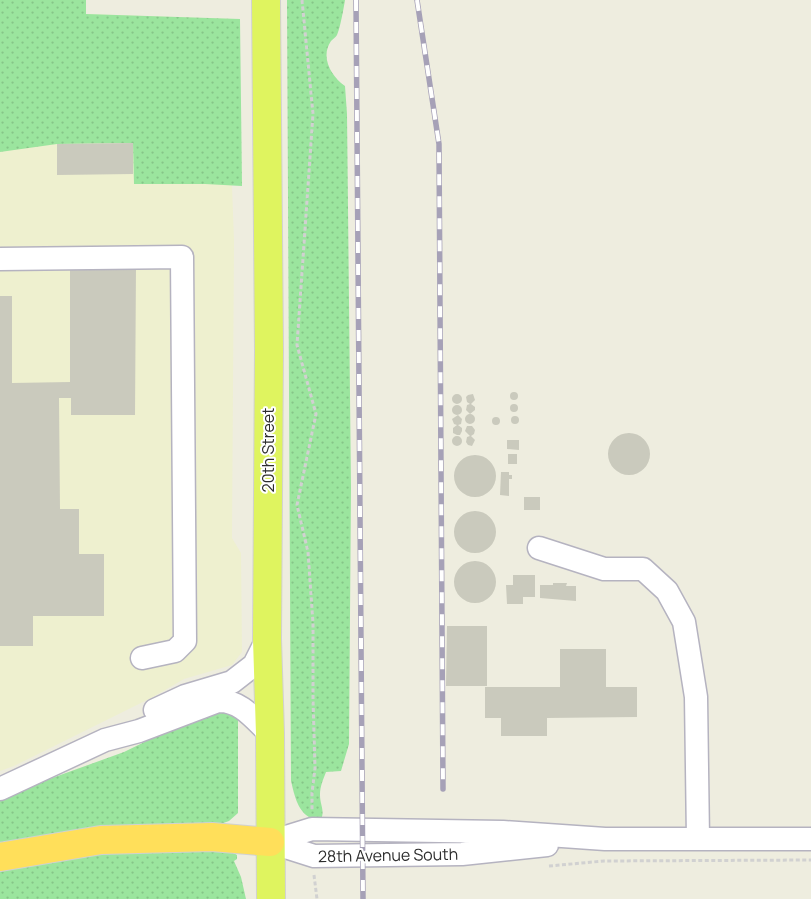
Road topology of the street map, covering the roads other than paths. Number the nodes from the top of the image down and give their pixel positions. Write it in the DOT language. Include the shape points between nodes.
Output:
graph roads {
  1 [pos="266,0"];
  2 [pos="0,259"];
  3 [pos="539,548"];
  4 [pos="267,639"];
  5 [pos="142,658"];
  6 [pos="270,734"];
  7 [pos="105,740"];
  8 [pos="0,789"];
  9 [pos="698,839"];
  10 [pos="811,839"];
  11 [pos="270,842"];
  12 [pos="0,857"];
  13 [pos="271,899"];
  1 -- 4 [label="main road, 20th Street"];
  2 -- 5 [label="street" via="182,258 185,641 175,651"];
  3 -- 9 [label="street" via="604,568 643,569 667,591 684,622 696,697"];
  4 -- 6 [label="main road, 20th Street"];
  4 -- 7 [label="street" via="254,665 232,682 185,696"];
  6 -- 7 [label="street" via="235,703 218,701 139,731"];
  6 -- 11 [label="main road, 20th Street"];
  7 -- 8 [label="street"];
  9 -- 10 [label="street, 28th Avenue South"];
  9 -- 11 [label="street, 28th Avenue South" via="312,829"];
  11 -- 12 [label="highway" via="212,837 101,840"];
  11 -- 13 [label="main road, 20th Street"];
}
